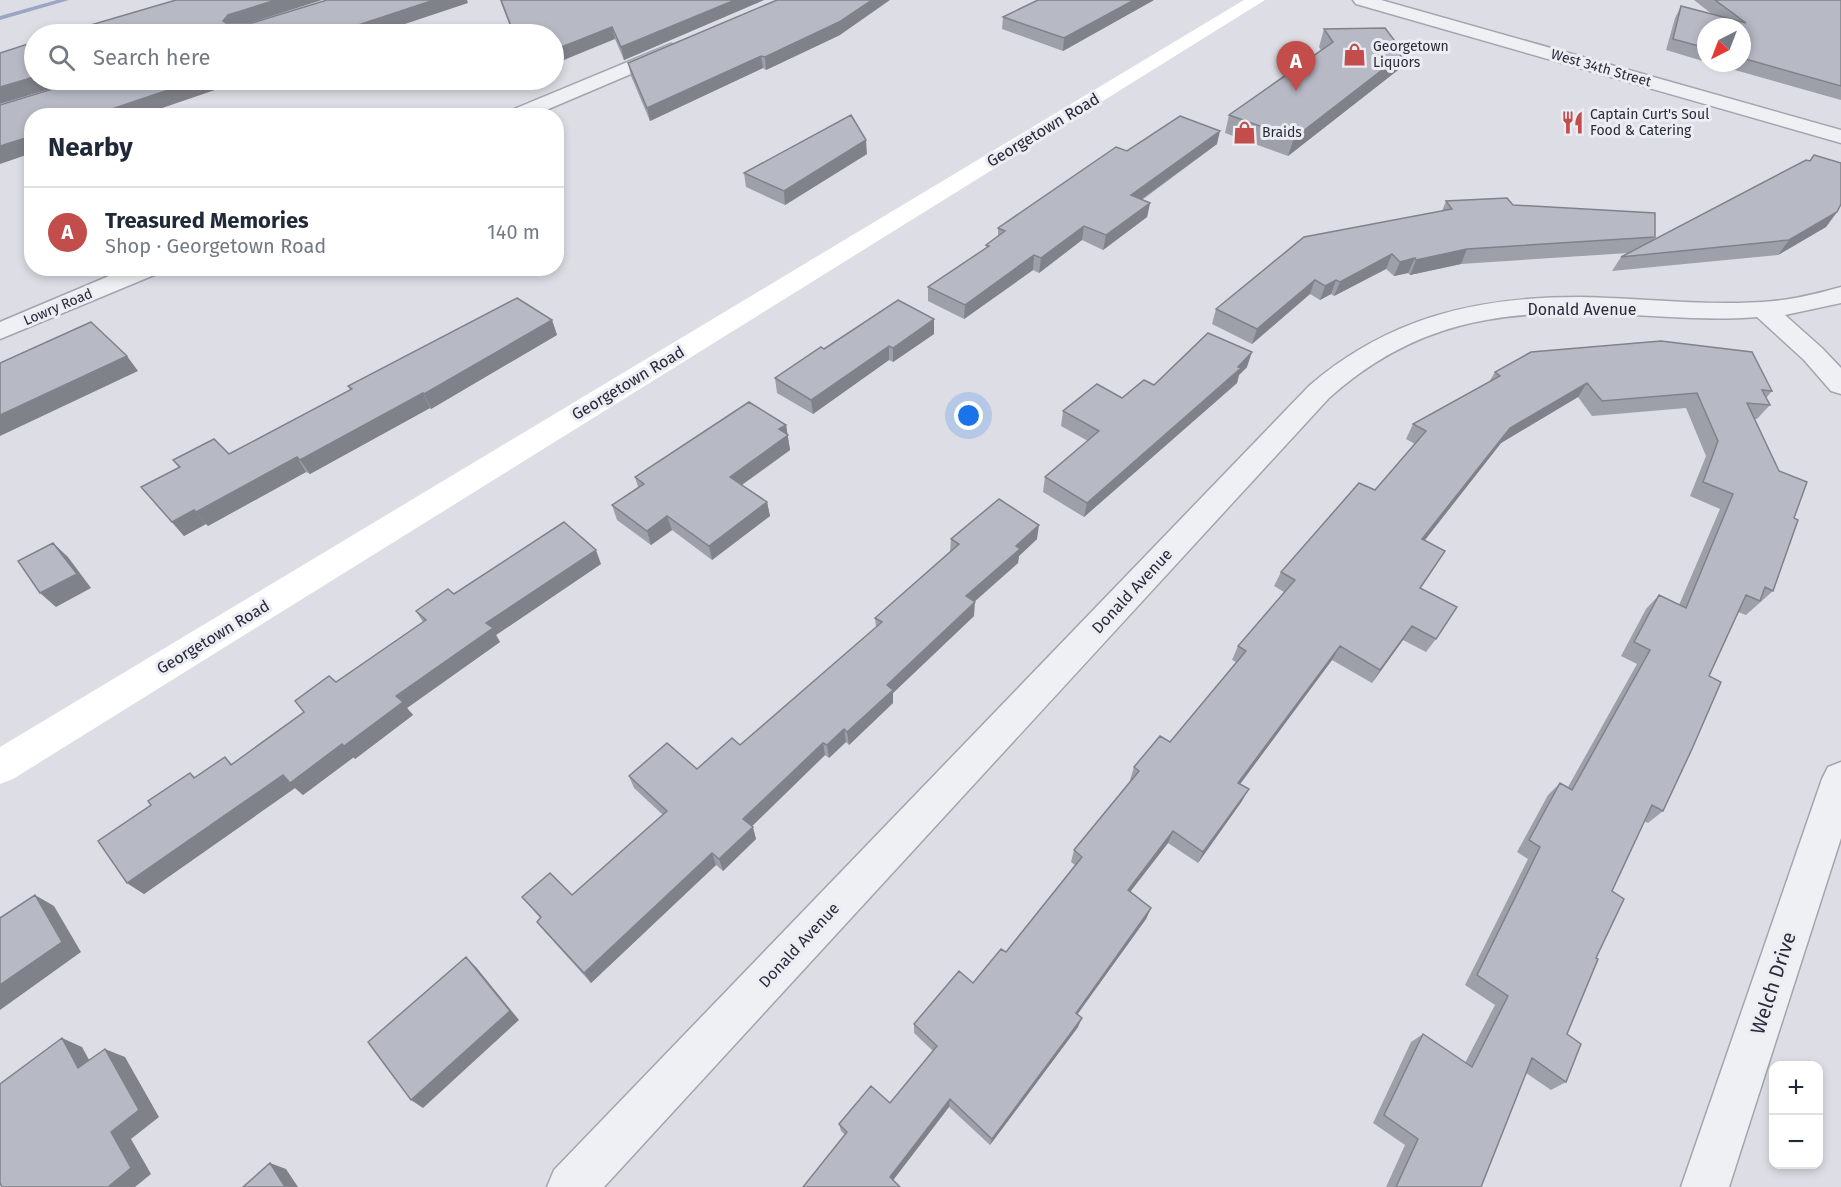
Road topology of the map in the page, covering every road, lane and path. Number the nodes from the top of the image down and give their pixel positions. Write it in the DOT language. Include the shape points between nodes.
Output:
graph roads {
  1 [pos="1256,0"];
  2 [pos="1362,0"];
  3 [pos="687,43"];
  4 [pos="533,108"];
  5 [pos="1841,137"];
  6 [pos="131,276"];
  7 [pos="1841,295"];
  8 [pos="1764,310"];
  9 [pos="0,331"];
  10 [pos="1841,385"];
  11 [pos="0,766"];
  12 [pos="1841,779"];
  13 [pos="571,1187"];
  14 [pos="1705,1187"];
  1 -- 11 [label="main road, Georgetown Road"];
  2 -- 5 [label="street, West 34th Street"];
  3 -- 4 [label="street"];
  6 -- 9 [label="street, Lowry Road"];
  7 -- 8 [label="street, Donald Avenue" via="1808,305"];
  8 -- 10 [label="street"];
  8 -- 13 [label="street, Donald Avenue" via="1692,312 1580,305 1486,312 1404,335 1347,366"];
  12 -- 14 [label="street, Welch Drive"];
}
